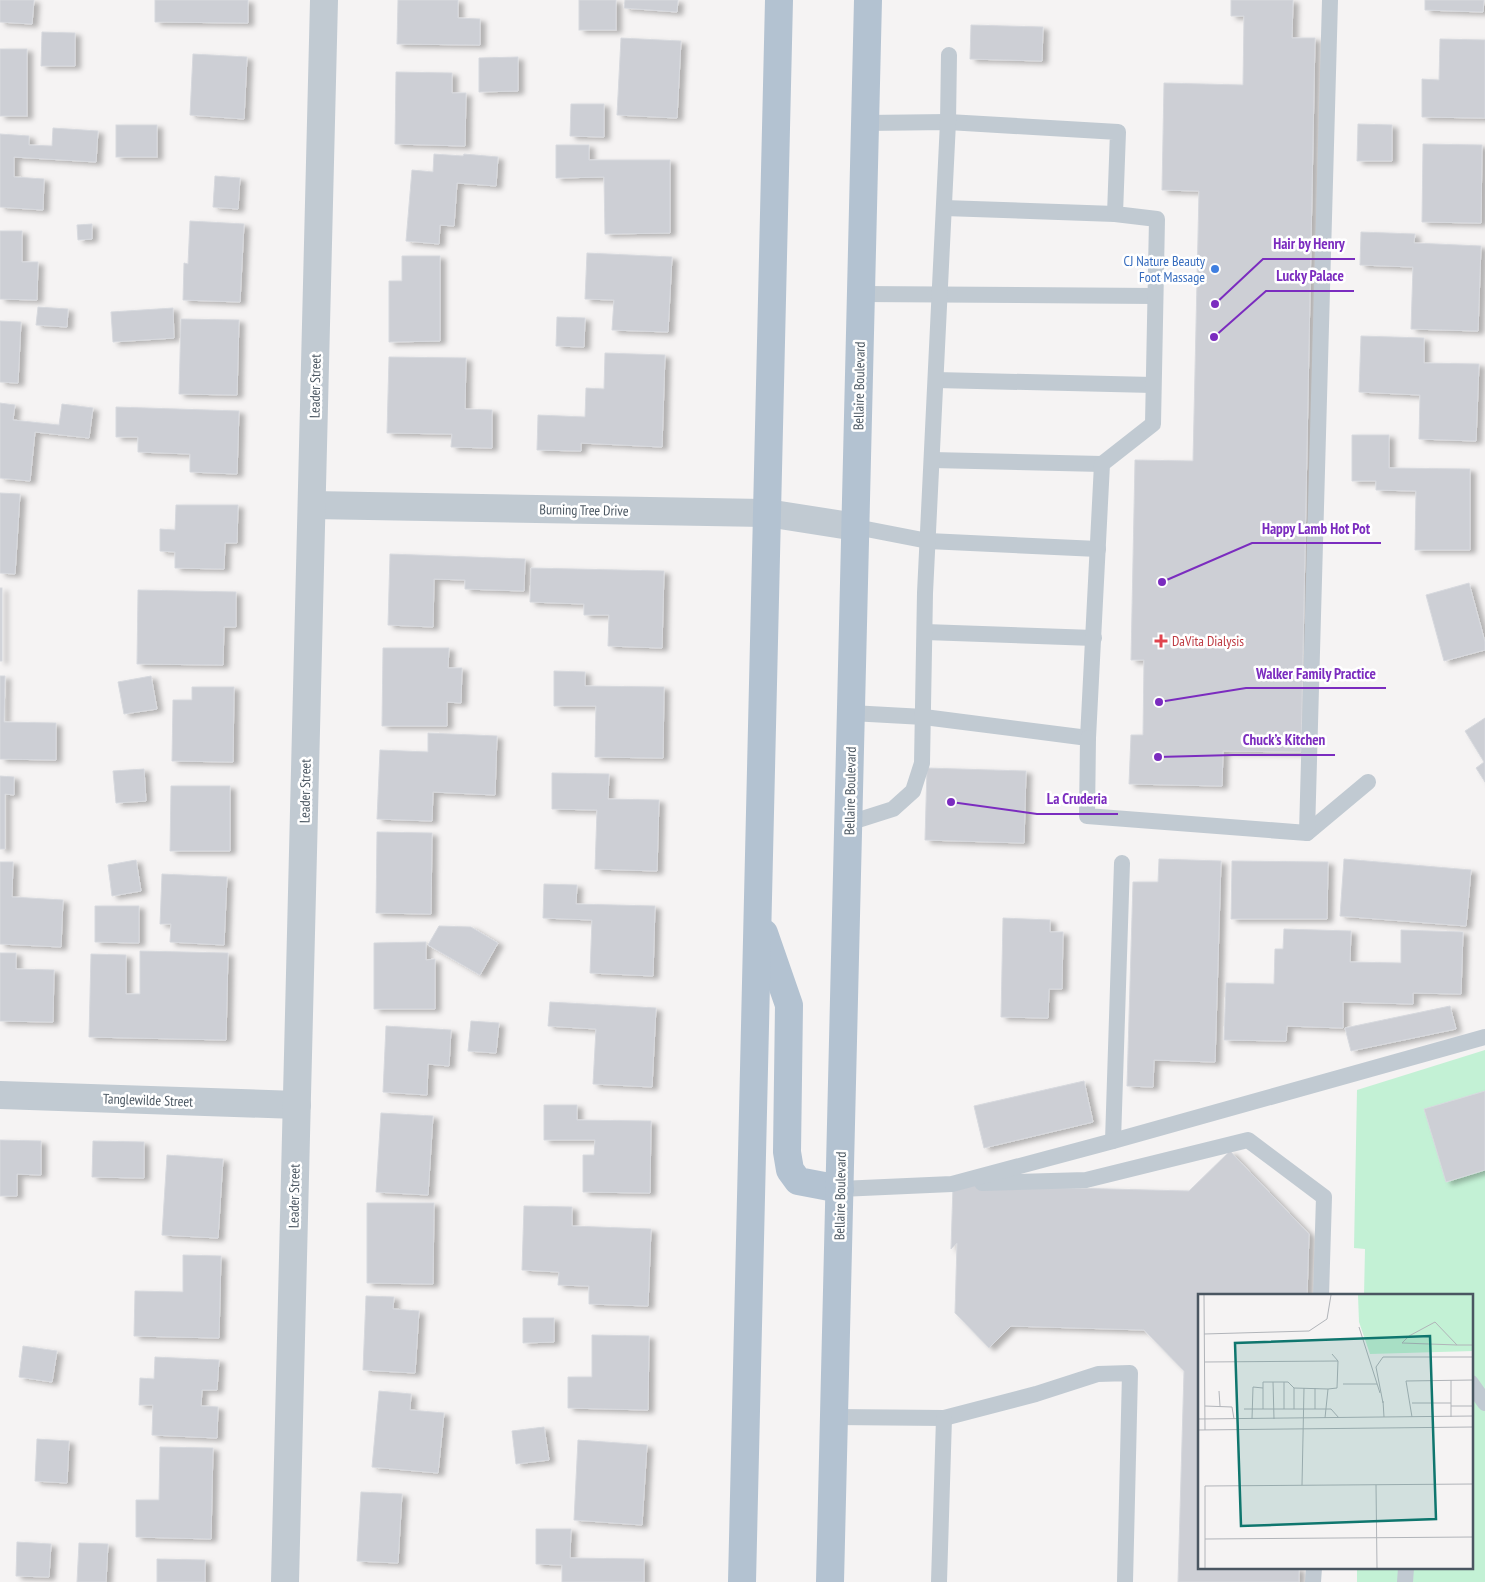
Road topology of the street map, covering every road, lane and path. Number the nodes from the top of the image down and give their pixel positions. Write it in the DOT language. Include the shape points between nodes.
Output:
graph roads {
  1 [pos="324,0"];
  2 [pos="779,0"];
  3 [pos="868,0"];
  4 [pos="1330,0"];
  5 [pos="949,55"];
  6 [pos="865,122"];
  7 [pos="948,122"];
  8 [pos="944,208"];
  9 [pos="1115,214"];
  10 [pos="861,294"];
  11 [pos="940,294"];
  12 [pos="1155,296"];
  13 [pos="936,380"];
  14 [pos="1153,385"];
  15 [pos="932,460"];
  16 [pos="1102,464"];
  17 [pos="312,505"];
  18 [pos="767,513"];
  19 [pos="856,527"];
  20 [pos="928,541"];
  21 [pos="1098,549"];
  22 [pos="925,632"];
  23 [pos="1094,638"];
  24 [pos="851,713"];
  25 [pos="924,717"];
  26 [pos="1088,738"];
  27 [pos="1368,782"];
  28 [pos="849,823"];
  29 [pos="1307,833"];
  30 [pos="1122,863"];
  31 [pos="758,917"];
  32 [pos="1485,1037"];
  33 [pos="0,1095"];
  34 [pos="297,1105"];
  35 [pos="1113,1141"];
  36 [pos="952,1184"];
  37 [pos="840,1189"];
  38 [pos="1321,1294"];
  39 [pos="1472,1384"];
  40 [pos="1485,1404"];
  41 [pos="834,1417"];
  42 [pos="944,1418"];
  43 [pos="285,1582"];
  44 [pos="742,1582"];
  45 [pos="830,1582"];
  46 [pos="939,1582"];
  47 [pos="1125,1582"];
  1 -- 17 [label="street, Leader Street"];
  2 -- 18 [label="main road"];
  3 -- 6 [label="main road, Bellaire Boulevard"];
  4 -- 29 [label="lane"];
  5 -- 7 [label="lane"];
  6 -- 7 [label="lane"];
  6 -- 10 [label="main road, Bellaire Boulevard"];
  7 -- 8 [label="lane"];
  7 -- 9 [label="lane" via="1118,132"];
  8 -- 9 [label="lane"];
  8 -- 11 [label="lane"];
  9 -- 12 [label="lane" via="1157,219"];
  10 -- 11 [label="lane"];
  10 -- 19 [label="main road, Bellaire Boulevard"];
  11 -- 12 [label="lane"];
  11 -- 13 [label="lane"];
  12 -- 14 [label="lane"];
  13 -- 14 [label="lane"];
  13 -- 15 [label="lane"];
  14 -- 16 [label="lane" via="1153,424"];
  15 -- 16 [label="lane"];
  15 -- 20 [label="lane"];
  16 -- 21 [label="lane"];
  17 -- 18 [label="street, Burning Tree Drive"];
  17 -- 34 [label="street, Leader Street"];
  18 -- 19 [label="street, Burning Tree Drive"];
  18 -- 31 [label="main road"];
  19 -- 20 [label="lane"];
  19 -- 24 [label="main road, Bellaire Boulevard"];
  20 -- 21 [label="lane"];
  20 -- 22 [label="lane"];
  21 -- 23 [label="lane"];
  22 -- 23 [label="lane"];
  22 -- 25 [label="lane"];
  23 -- 26 [label="lane"];
  24 -- 25 [label="lane"];
  24 -- 28 [label="main road, Bellaire Boulevard"];
  25 -- 26 [label="lane"];
  25 -- 28 [label="lane" via="922,763 913,791 893,809"];
  26 -- 29 [label="lane" via="1087,816"];
  27 -- 29 [label="lane"];
  28 -- 37 [label="main road, Bellaire Boulevard"];
  30 -- 35 [label="lane"];
  31 -- 37 [label="main road" via="789,1005 787,1152 790,1170 798,1181"];
  31 -- 44 [label="main road"];
  32 -- 35 [label="lane"];
  33 -- 34 [label="street, Tanglewilde Street"];
  34 -- 43 [label="street, Leader Street"];
  35 -- 36 [label="lane"];
  36 -- 37 [label="lane"];
  36 -- 38 [label="lane" via="1086,1180 1248,1140 1324,1197"];
  37 -- 41 [label="main road, Bellaire Boulevard"];
  39 -- 40 [label="lane"];
  41 -- 42 [label="lane"];
  41 -- 45 [label="main road, Bellaire Boulevard"];
  42 -- 46 [label="lane"];
  42 -- 47 [label="lane" via="1098,1374 1130,1373"];
}
